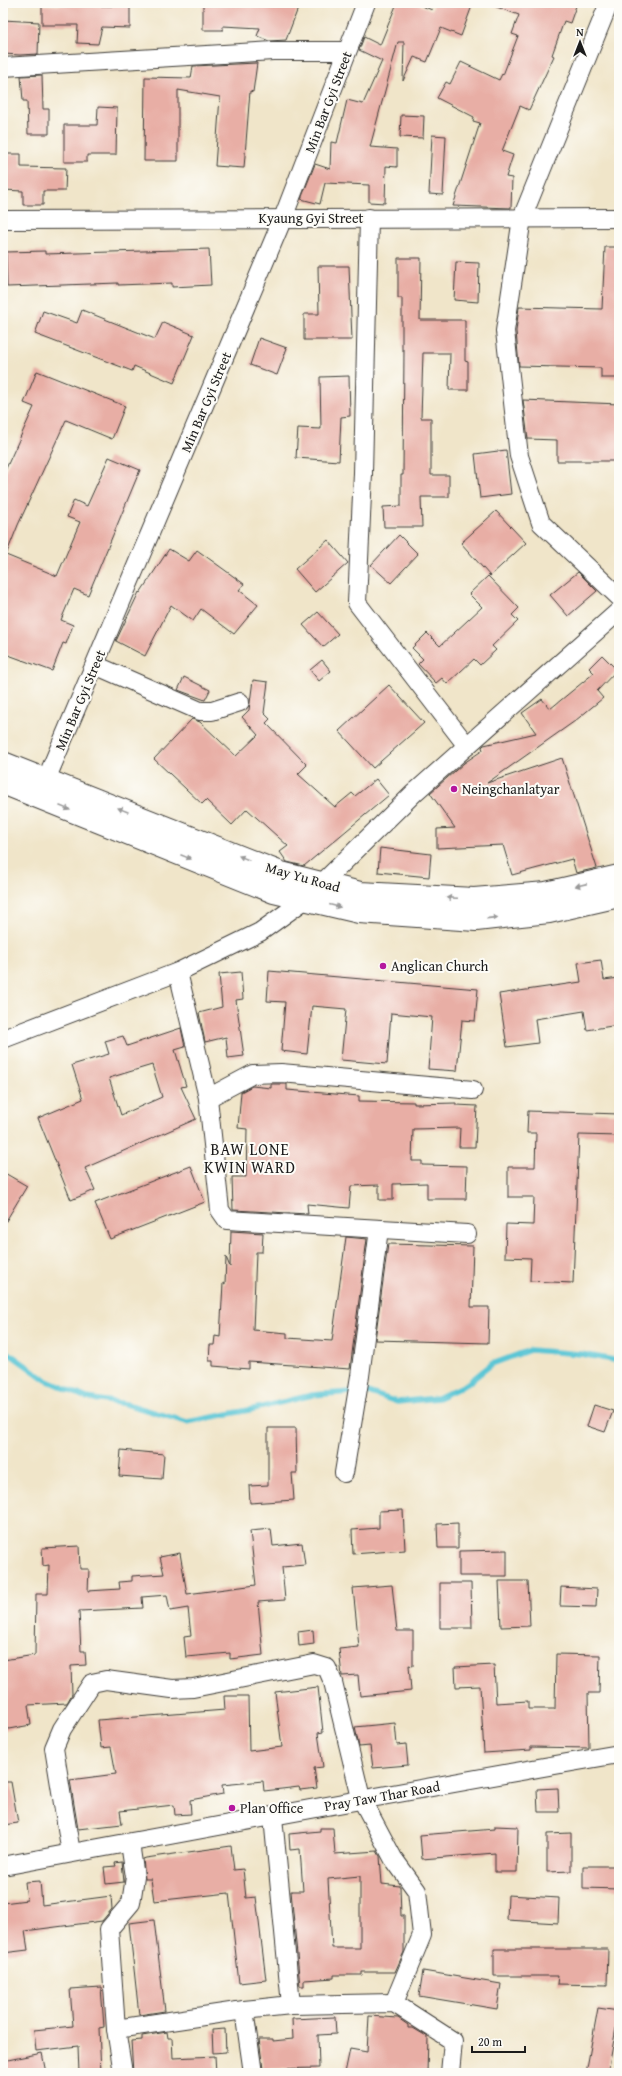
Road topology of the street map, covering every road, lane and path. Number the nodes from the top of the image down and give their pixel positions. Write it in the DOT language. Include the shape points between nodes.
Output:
graph roads {
  1 [pos="366,3"];
  2 [pos="609,3"];
  3 [pos="347,51"];
  4 [pos="3,67"];
  5 [pos="284,218"];
  6 [pos="369,218"];
  7 [pos="522,218"];
  8 [pos="619,218"];
  9 [pos="3,220"];
  10 [pos="619,597"];
  11 [pos="619,611"];
  12 [pos="95,665"];
  13 [pos="240,702"];
  14 [pos="467,746"];
  15 [pos="3,763"];
  16 [pos="3,784"];
  17 [pos="41,788"];
  18 [pos="619,876"];
  19 [pos="320,883"];
  20 [pos="619,896"];
  21 [pos="306,899"];
  22 [pos="178,972"];
  23 [pos="3,1039"];
  24 [pos="473,1090"];
  25 [pos="208,1098"];
  26 [pos="379,1229"];
  27 [pos="467,1234"];
  28 [pos="344,1473"];
  29 [pos="619,1754"];
  30 [pos="361,1798"];
  31 [pos="273,1816"];
  32 [pos="130,1843"];
  33 [pos="71,1853"];
  34 [pos="3,1866"];
  35 [pos="394,2003"];
  36 [pos="292,2005"];
  37 [pos="244,2010"];
  38 [pos="116,2028"];
  39 [pos="123,2073"];
  40 [pos="253,2073"];
  41 [pos="450,2073"];
  1 -- 3 [label="street, Min Bar Gyi Street"];
  2 -- 7 [label="street"];
  3 -- 4 [label="street" via="273,51"];
  3 -- 5 [label="street, Min Bar Gyi Street"];
  5 -- 6 [label="street, Kyaung Gyi Street"];
  5 -- 9 [label="street, Kyaung Gyi Street"];
  5 -- 12 [label="street, Min Bar Gyi Street"];
  6 -- 7 [label="street, Kyaung Gyi Street"];
  6 -- 14 [label="street" via="357,603"];
  7 -- 8 [label="street, Kyaung Gyi Street"];
  7 -- 10 [label="street" via="505,331 519,456 541,523"];
  11 -- 14 [label="street"];
  12 -- 13 [label="street" via="200,710 212,711"];
  12 -- 17 [label="street, Min Bar Gyi Street"];
  14 -- 19 [label="street"];
  15 -- 17 [label="main road, May Yu Road"];
  16 -- 17 [label="main road, May Yu Road"];
  19 -- 17 [label="main road, May Yu Road, one-way" via="281,873"];
  17 -- 21 [label="main road, May Yu Road, one-way" via="274,892"];
  18 -- 19 [label="main road, May Yu Road, one-way" via="546,893 474,899 360,893"];
  19 -- 21 [label="street"];
  21 -- 20 [label="main road, May Yu Road, one-way" via="359,912 476,920 549,912"];
  21 -- 22 [label="street" via="260,932"];
  22 -- 23 [label="street"];
  22 -- 25 [label="street"];
  24 -- 25 [label="street" via="281,1073 253,1074"];
  25 -- 26 [label="street" via="220,1210 227,1220"];
  26 -- 27 [label="street"];
  26 -- 28 [label="street" via="360,1376"];
  29 -- 30 [label="street, Pray Taw Thar Road"];
  30 -- 31 [label="street, Pray Taw Thar Road"];
  30 -- 33 [label="street" via="333,1682 327,1668 314,1664 193,1688 172,1689 106,1680 92,1683 62,1729 54,1748"];
  30 -- 35 [label="street" via="393,1858 417,1891 422,1935"];
  31 -- 32 [label="street, Pray Taw Thar Road"];
  31 -- 36 [label="street"];
  32 -- 33 [label="street, Pray Taw Thar Road"];
  32 -- 38 [label="street" via="135,1877 131,1903 110,1929"];
  33 -- 34 [label="street, Pray Taw Thar Road"];
  35 -- 36 [label="street"];
  35 -- 41 [label="street" via="453,2041"];
  36 -- 37 [label="street"];
  37 -- 38 [label="street"];
  37 -- 40 [label="street"];
  38 -- 39 [label="street"];
}
